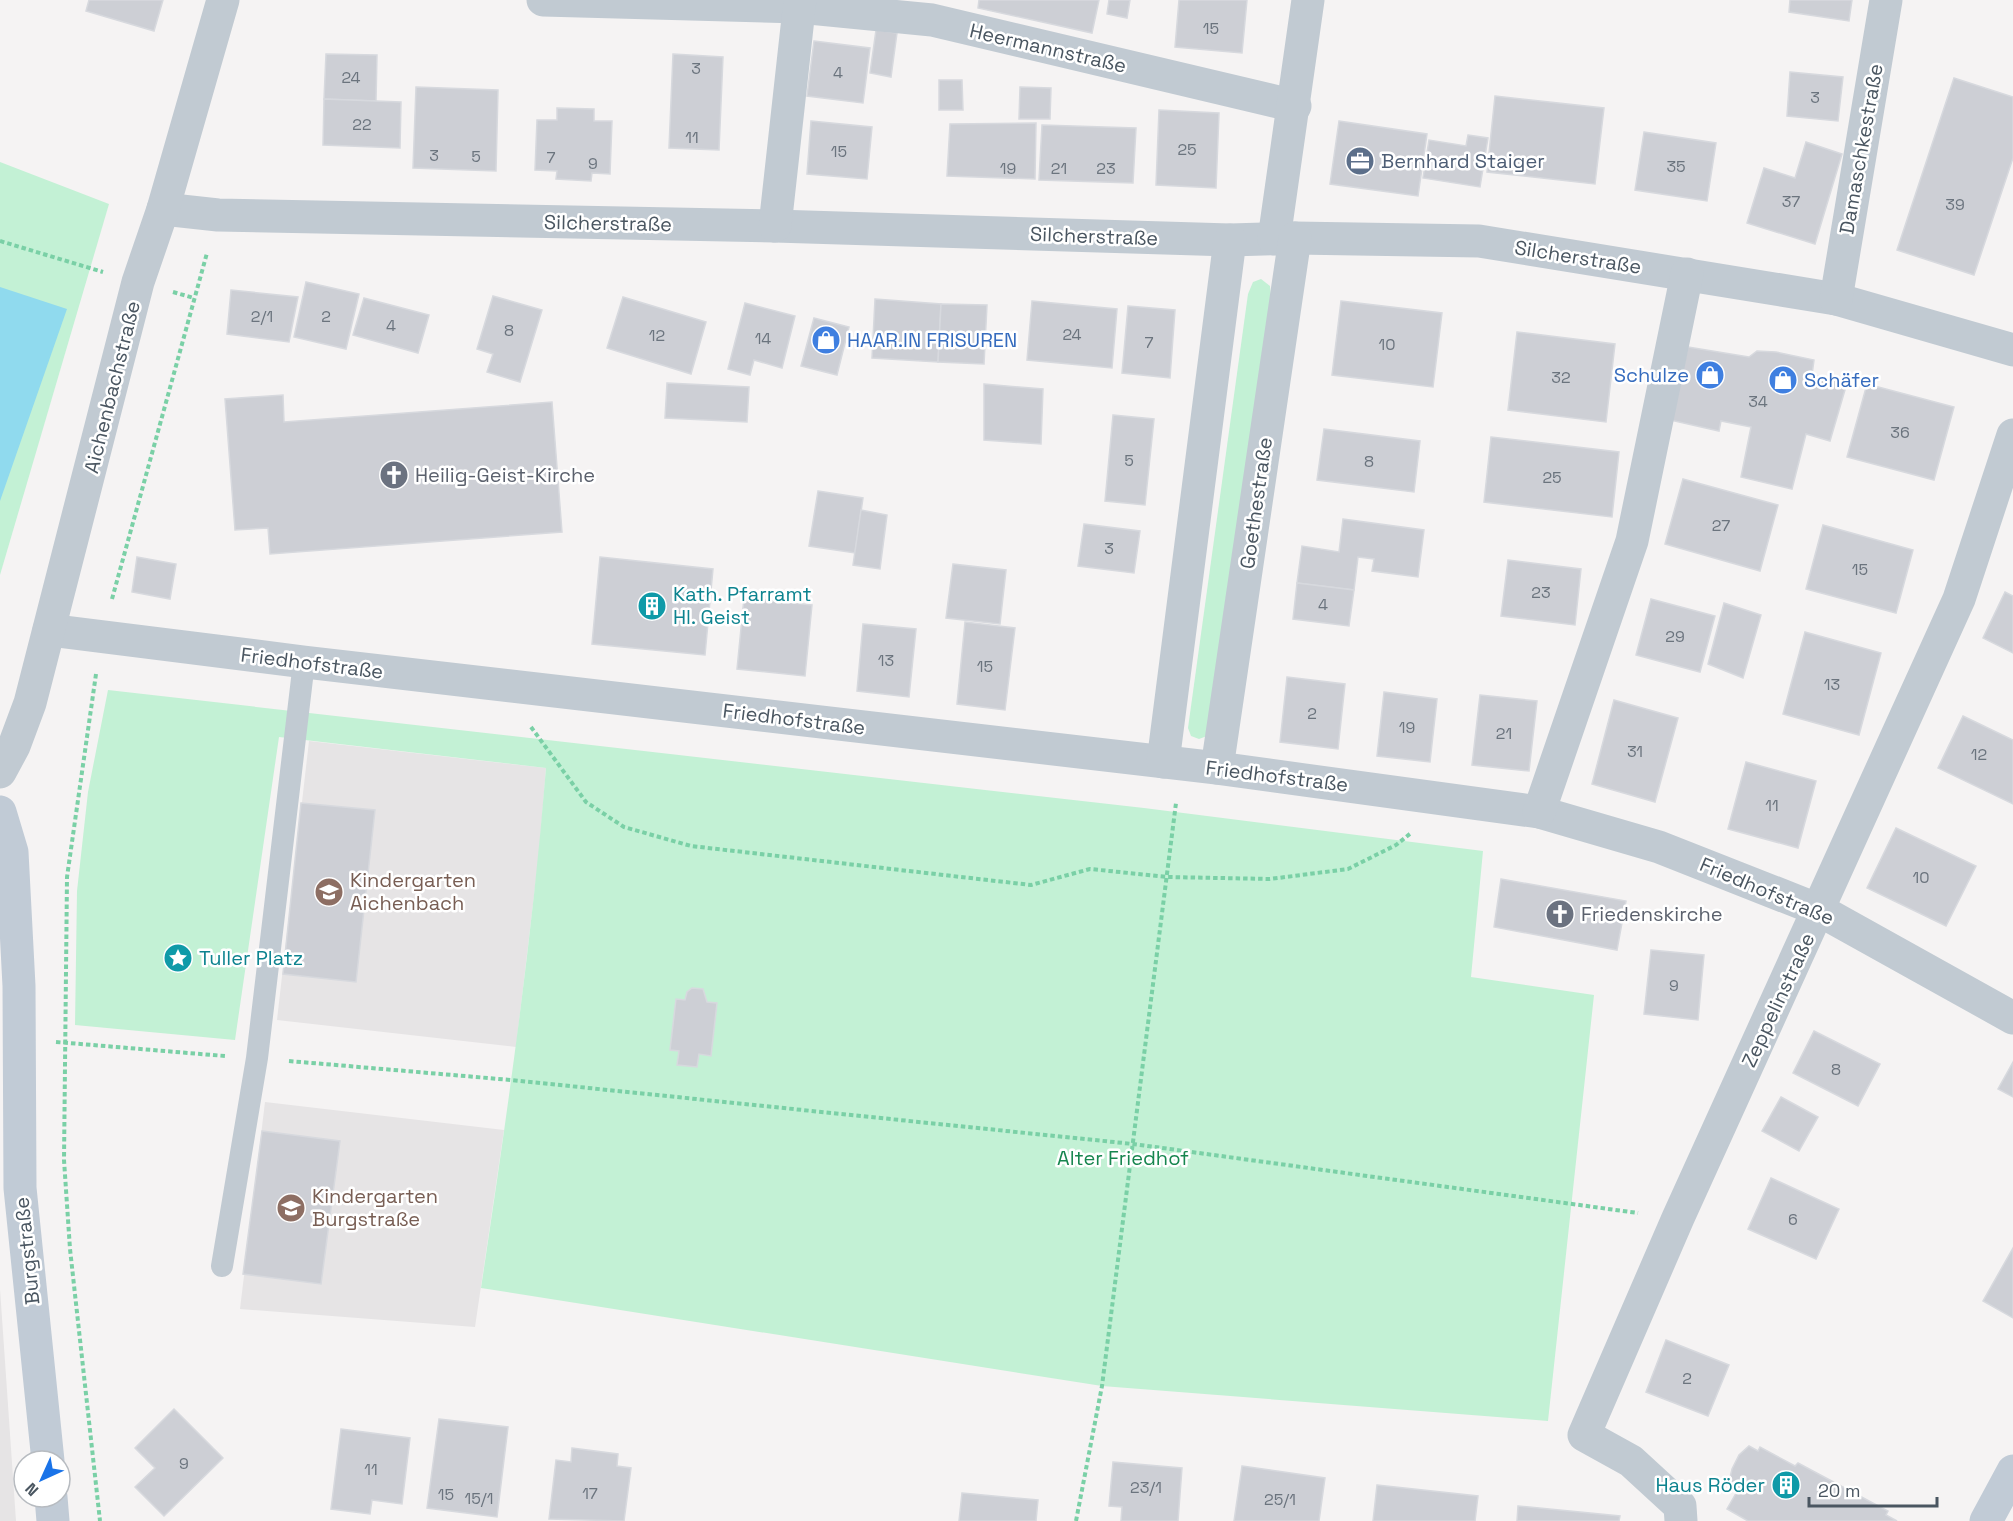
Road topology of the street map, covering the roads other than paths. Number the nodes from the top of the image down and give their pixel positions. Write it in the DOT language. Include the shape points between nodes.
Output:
graph roads {
  1 [pos="223,0"];
  2 [pos="543,0"];
  3 [pos="1308,0"];
  4 [pos="1886,0"];
  5 [pos="799,4"];
  6 [pos="1295,106"];
  7 [pos="163,209"];
  8 [pos="775,226"];
  9 [pos="1284,239"];
  10 [pos="1230,240"];
  11 [pos="1687,274"];
  12 [pos="1836,299"];
  13 [pos="2013,350"];
  14 [pos="2013,435"];
  15 [pos="50,630"];
  16 [pos="304,662"];
  17 [pos="1172,763"];
  18 [pos="1217,768"];
  19 [pos="0,772"];
  20 [pos="0,812"];
  21 [pos="1539,812"];
  22 [pos="1819,910"];
  23 [pos="2013,1018"];
  24 [pos="8,1039"];
  25 [pos="222,1266"];
  26 [pos="47,1449"];
  27 [pos="2013,1471"];
  28 [pos="1681,1521"];
  29 [pos="1986,1521"];
  1 -- 7 [label="street, Aichenbachstraße"];
  2 -- 5 [label="street"];
  3 -- 6 [label="street, Goethestraße"];
  4 -- 12 [label="street, Damaschkestraße"];
  5 -- 6 [label="street, Heermannstraße" via="932,20"];
  5 -- 8 [label="street"];
  6 -- 9 [label="street, Goethestraße"];
  7 -- 8 [label="street, Silcherstraße" via="218,215"];
  7 -- 15 [label="street, Aichenbachstraße" via="138,282"];
  8 -- 10 [label="street, Silcherstraße"];
  9 -- 10 [label="street, Silcherstraße"];
  9 -- 11 [label="street, Silcherstraße" via="1479,241"];
  9 -- 18 [label="street, Goethestraße"];
  10 -- 17 [label="street"];
  11 -- 12 [label="street, Silcherstraße"];
  11 -- 21 [label="street" via="1632,541"];
  12 -- 13 [label="street, Silcherstraße"];
  14 -- 22 [label="street, Zeppelinstraße" via="1959,598"];
  15 -- 16 [label="street, Friedhofstraße"];
  15 -- 19 [label="street, Aichenbachstraße" via="15,746"];
  16 -- 17 [label="street, Friedhofstraße"];
  16 -- 25 [label="lane" via="257,1058"];
  17 -- 18 [label="street, Friedhofstraße"];
  18 -- 21 [label="street, Friedhofstraße"];
  20 -- 24 [label="main road" via="12,852 18,987"];
  21 -- 22 [label="street, Friedhofstraße" via="1659,847"];
  22 -- 23 [label="street, Friedhofstraße"];
  22 -- 28 [label="street, Zeppelinstraße" via="1584,1435 1631,1461 1680,1506"];
  24 -- 26 [label="main road, Burgstraße"];
  27 -- 29 [label="main road"];
}
